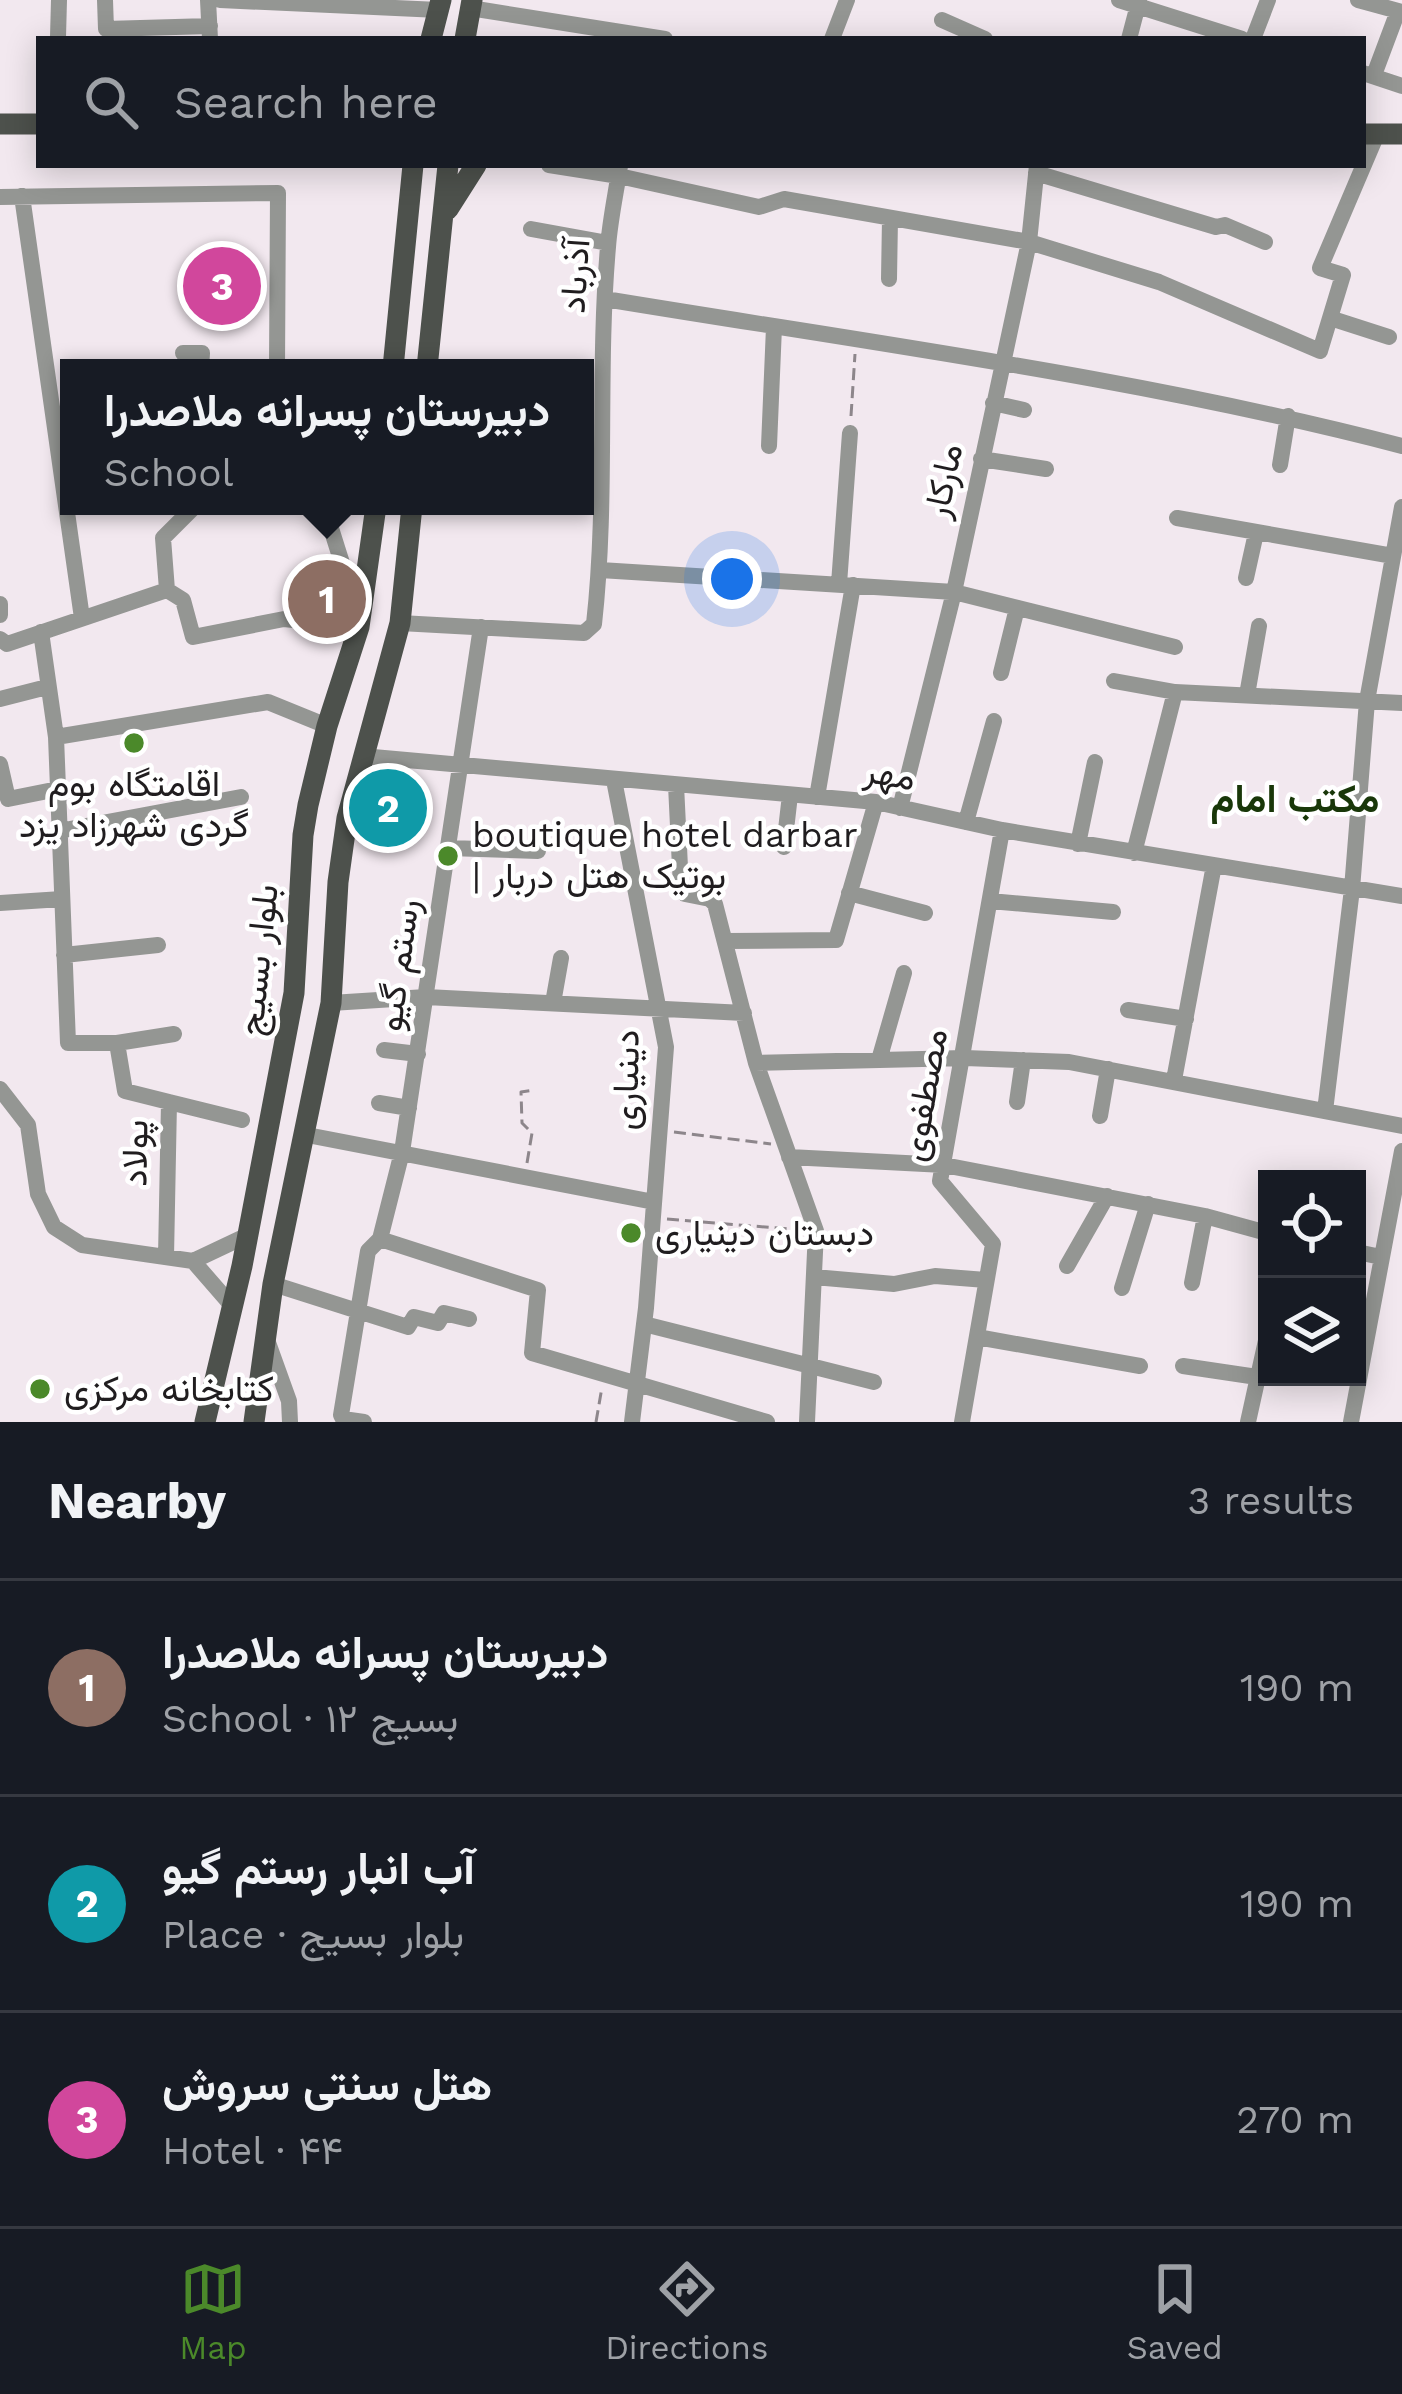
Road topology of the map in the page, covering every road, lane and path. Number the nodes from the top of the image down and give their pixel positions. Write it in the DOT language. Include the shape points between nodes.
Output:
graph roads {
  1 [pos="59,0"];
  2 [pos="105,0"];
  3 [pos="208,0"];
  4 [pos="220,0"];
  5 [pos="848,0"];
  6 [pos="1119,0"];
  7 [pos="1268,0"];
  8 [pos="1358,0"];
  9 [pos="1139,3"];
  10 [pos="471,4"];
  11 [pos="440,5"];
  12 [pos="1400,12"];
  13 [pos="942,20"];
  14 [pos="210,32"];
  15 [pos="58,36"];
  16 [pos="432,36"];
  17 [pos="465,36"];
  18 [pos="636,36"];
  19 [pos="833,36"];
  20 [pos="978,36"];
  21 [pos="1130,36"];
  22 [pos="1233,36"];
  23 [pos="1254,36"];
  24 [pos="1368,74"];
  25 [pos="1402,86"];
  26 [pos="0,124"];
  27 [pos="36,124"];
  28 [pos="1370,134"];
  29 [pos="1402,134"];
  30 [pos="398,168"];
  31 [pos="413,168"];
  32 [pos="448,168"];
  33 [pos="474,168"];
  34 [pos="1357,168"];
  35 [pos="1036,169"];
  36 [pos="620,170"];
  37 [pos="22,196"];
  38 [pos="0,197"];
  39 [pos="409,214"];
  40 [pos="890,218"];
  41 [pos="443,221"];
  42 [pos="531,229"];
  43 [pos="1029,242"];
  44 [pos="1265,242"];
  45 [pos="608,243"];
  46 [pos="890,279"];
  47 [pos="605,299"];
  48 [pos="1330,318"];
  49 [pos="774,327"];
  50 [pos="1389,337"];
  51 [pos="856,340"];
  52 [pos="183,352"];
  53 [pos="202,359"];
  54 [pos="277,359"];
  55 [pos="394,359"];
  56 [pos="428,359"];
  57 [pos="1001,364"];
  58 [pos="993,404"];
  59 [pos="1024,410"];
  60 [pos="1288,416"];
  61 [pos="850,433"];
  62 [pos="769,446"];
  63 [pos="1402,446"];
  64 [pos="60,447"];
  65 [pos="981,459"];
  66 [pos="1280,465"];
  67 [pos="1046,470"];
  68 [pos="1402,507"];
  69 [pos="70,515"];
  70 [pos="186,515"];
  71 [pos="327,515"];
  72 [pos="375,515"];
  73 [pos="411,515"];
  74 [pos="1177,518"];
  75 [pos="1256,533"];
  76 [pos="1393,556"];
  77 [pos="601,570"];
  78 [pos="1246,578"];
  79 [pos="846,585"];
  80 [pos="167,590"];
  81 [pos="954,592"];
  82 [pos="0,604"];
  83 [pos="1017,608"];
  84 [pos="0,615"];
  85 [pos="82,619"];
  86 [pos="400,622"];
  87 [pos="359,624"];
  88 [pos="1258,626"];
  89 [pos="481,627"];
  90 [pos="41,632"];
  91 [pos="0,639"];
  92 [pos="1175,647"];
  93 [pos="1001,673"];
  94 [pos="1114,681"];
  95 [pos="47,687"];
  96 [pos="1174,692"];
  97 [pos="1247,695"];
  98 [pos="0,699"];
  99 [pos="1367,701"];
  100 [pos="1402,703"];
  101 [pos="994,721"];
  102 [pos="327,726"];
  103 [pos="56,737"];
  104 [pos="362,756"];
  105 [pos="1095,762"];
  106 [pos="0,764"];
  107 [pos="461,764"];
  108 [pos="614,780"];
  109 [pos="676,785"];
  110 [pos="58,789"];
  111 [pos="790,795"];
  112 [pos="242,796"];
  113 [pos="817,797"];
  114 [pos="876,802"];
  115 [pos="900,808"];
  116 [pos="966,822"];
  117 [pos="1002,830"];
  118 [pos="59,832"];
  119 [pos="1078,844"];
  120 [pos="449,848"];
  121 [pos="784,848"];
  122 [pos="538,851"];
  123 [pos="1134,853"];
  124 [pos="1214,865"];
  125 [pos="1352,890"];
  126 [pos="849,893"];
  127 [pos="1402,896"];
  128 [pos="62,899"];
  129 [pos="990,901"];
  130 [pos="0,902"];
  131 [pos="1113,912"];
  132 [pos="925,914"];
  133 [pos="727,940"];
  134 [pos="158,945"];
  135 [pos="64,955"];
  136 [pos="561,958"];
  137 [pos="904,973"];
  138 [pos="425,997"];
  139 [pos="331,1003"];
  140 [pos="553,1004"];
  141 [pos="660,1010"];
  142 [pos="1128,1010"];
  143 [pos="744,1013"];
  144 [pos="1186,1019"];
  145 [pos="174,1034"];
  146 [pos="117,1042"];
  147 [pos="384,1050"];
  148 [pos="418,1054"];
  149 [pos="964,1058"];
  150 [pos="879,1060"];
  151 [pos="1023,1060"];
  152 [pos="756,1063"];
  153 [pos="1108,1069"];
  154 [pos="1174,1080"];
  155 [pos="0,1089"];
  156 [pos="534,1090"];
  157 [pos="169,1102"];
  158 [pos="379,1102"];
  159 [pos="1017,1102"];
  160 [pos="409,1108"];
  161 [pos="1325,1111"];
  162 [pos="1100,1116"];
  163 [pos="242,1120"];
  164 [pos="1402,1126"];
  165 [pos="660,1131"];
  166 [pos="302,1134"];
  167 [pos="1402,1151"];
  168 [pos="402,1152"];
  169 [pos="788,1152"];
  170 [pos="944,1165"];
  171 [pos="525,1176"];
  172 [pos="1107,1196"];
  173 [pos="1148,1204"];
  174 [pos="654,1210"];
  175 [pos="1205,1216"];
  176 [pos="816,1231"];
  177 [pos="1258,1231"];
  178 [pos="248,1234"];
  179 [pos="380,1239"];
  180 [pos="1366,1254"];
  181 [pos="166,1257"];
  182 [pos="1382,1257"];
  183 [pos="193,1261"];
  184 [pos="1067,1266"];
  185 [pos="814,1276"];
  186 [pos="986,1280"];
  187 [pos="1192,1283"];
  188 [pos="273,1284"];
  189 [pos="1122,1288"];
  190 [pos="233,1306"];
  191 [pos="357,1310"];
  192 [pos="470,1319"];
  193 [pos="644,1324"];
  194 [pos="1366,1324"];
  195 [pos="266,1337"];
  196 [pos="977,1337"];
  197 [pos="1140,1366"];
  198 [pos="1183,1366"];
  199 [pos="810,1368"];
  200 [pos="604,1373"];
  201 [pos="1257,1377"];
  202 [pos="874,1382"];
  203 [pos="637,1384"];
  204 [pos="1353,1386"];
  205 [pos="209,1419"];
  206 [pos="254,1422"];
  207 [pos="290,1422"];
  208 [pos="364,1422"];
  209 [pos="596,1422"];
  210 [pos="632,1422"];
  211 [pos="766,1422"];
  212 [pos="807,1422"];
  213 [pos="962,1422"];
  214 [pos="1248,1422"];
  215 [pos="1351,1422"];
  1 -- 15 [label="street"];
  2 -- 14 [label="street" via="106,29"];
  3 -- 14 [label="street"];
  4 -- 11 [label="street"];
  5 -- 19 [label="street"];
  6 -- 9 [label="street"];
  7 -- 23 [label="street"];
  8 -- 12 [label="street"];
  9 -- 21 [label="street"];
  9 -- 22 [label="street"];
  10 -- 17 [label="main road"];
  10 -- 18 [label="street"];
  11 -- 16 [label="main road"];
  12 -- 24 [label="street"];
  13 -- 20 [label="street"];
  24 -- 25 [label="street"];
  26 -- 27 [label="main road"];
  28 -- 29 [label="main road"];
  30 -- 39 [label="main road"];
  31 -- 39 [label="main road"];
  32 -- 41 [label="main road"];
  33 -- 41 [label="main road"];
  34 -- 48 [label="street" via="1320,268 1343,275"];
  35 -- 43 [label="street, مارکار"];
  35 -- 44 [label="street"];
  36 -- 40 [label="street" via="759,207 784,199"];
  36 -- 45 [label="street, آذرباد"];
  37 -- 38 [label="street"];
  37 -- 54 [label="street" via="278,194"];
  37 -- 64 [label="street"];
  39 -- 55 [label="main road"];
  40 -- 43 [label="street"];
  40 -- 46 [label="street"];
  41 -- 56 [label="main road"];
  42 -- 45 [label="street"];
  43 -- 48 [label="street" via="1159,282 1320,351"];
  43 -- 57 [label="street, مارکار"];
  45 -- 47 [label="street, آذرباد"];
  47 -- 49 [label="street"];
  47 -- 77 [label="street, آذرباد"];
  48 -- 50 [label="street"];
  49 -- 51 [label="street"];
  49 -- 62 [label="street"];
  51 -- 57 [label="street"];
  51 -- 61 [label="path"];
  52 -- 53 [label="street" via="202,352"];
  57 -- 58 [label="street, مارکار"];
  57 -- 60 [label="street"];
  58 -- 59 [label="street"];
  58 -- 65 [label="street, مارکار"];
  60 -- 63 [label="street"];
  60 -- 66 [label="street"];
  61 -- 79 [label="street"];
  65 -- 67 [label="street"];
  65 -- 81 [label="street, مارکار"];
  68 -- 76 [label="street"];
  69 -- 85 [label="street"];
  70 -- 80 [label="street" via="163,538"];
  71 -- 87 [label="street"];
  72 -- 87 [label="main road, بلوار بسیج"];
  73 -- 86 [label="main road, بلوار بسیج"];
  74 -- 75 [label="street"];
  75 -- 76 [label="street"];
  75 -- 78 [label="street"];
  76 -- 99 [label="street"];
  77 -- 79 [label="street"];
  77 -- 89 [label="street, آذرباد" via="591,630"];
  79 -- 81 [label="street"];
  79 -- 113 [label="street"];
  80 -- 85 [label="street"];
  80 -- 87 [label="street" via="183,600 194,637 284,620"];
  81 -- 83 [label="street"];
  81 -- 115 [label="street, مارکار"];
  82 -- 84 [label="street"];
  83 -- 92 [label="street"];
  83 -- 93 [label="street"];
  85 -- 90 [label="street"];
  86 -- 89 [label="street, آذرباد"];
  86 -- 104 [label="main road, بلوار بسیج"];
  87 -- 102 [label="main road, بلوار بسیج"];
  88 -- 97 [label="street"];
  89 -- 107 [label="street, رستم گیو"];
  90 -- 91 [label="street" via="7,644"];
  90 -- 95 [label="street"];
  94 -- 96 [label="street"];
  95 -- 98 [label="street"];
  95 -- 103 [label="street"];
  96 -- 97 [label="street"];
  96 -- 123 [label="street"];
  97 -- 99 [label="street"];
  99 -- 100 [label="street"];
  99 -- 125 [label="street"];
  101 -- 116 [label="street"];
  102 -- 103 [label="street" via="268,702"];
  102 -- 178 [label="main road, بلوار بسیج" via="303,835 294,993"];
  103 -- 110 [label="street"];
  104 -- 107 [label="street, مهر"];
  104 -- 139 [label="main road, بلوار بسیج" via="338,882"];
  105 -- 119 [label="street"];
  106 -- 110 [label="street" via="8,799"];
  107 -- 108 [label="street, مهر"];
  107 -- 120 [label="street, رستم گیو"];
  108 -- 109 [label="street, مهر"];
  108 -- 141 [label="street, دینیاری"];
  109 -- 111 [label="street, مهر"];
  109 -- 133 [label="street" via="681,888 713,901"];
  110 -- 118 [label="street"];
  111 -- 113 [label="street, مهر"];
  111 -- 121 [label="street"];
  112 -- 118 [label="street"];
  113 -- 114 [label="street, مهر"];
  114 -- 115 [label="street, مهر"];
  114 -- 126 [label="street"];
  115 -- 116 [label="street, مهر"];
  116 -- 117 [label="street, مهر"];
  117 -- 119 [label="street, مهر"];
  117 -- 129 [label="street, مصطفوی"];
  118 -- 128 [label="street"];
  119 -- 123 [label="street, مهر"];
  120 -- 122 [label="street"];
  120 -- 138 [label="street, رستم گیو"];
  123 -- 124 [label="street, مهر"];
  124 -- 125 [label="street, مهر"];
  124 -- 144 [label="street"];
  125 -- 127 [label="street, مهر"];
  125 -- 161 [label="street"];
  126 -- 132 [label="street"];
  126 -- 133 [label="street" via="832,943"];
  128 -- 130 [label="street"];
  128 -- 135 [label="street"];
  129 -- 131 [label="street"];
  129 -- 149 [label="street, مصطفوی"];
  133 -- 143 [label="street"];
  134 -- 135 [label="street"];
  135 -- 146 [label="street" via="68,1043"];
  136 -- 140 [label="street"];
  137 -- 150 [label="street"];
  138 -- 139 [label="street"];
  138 -- 140 [label="street"];
  138 -- 148 [label="street, رستم گیو"];
  139 -- 166 [label="main road, بلوار بسیج"];
  140 -- 141 [label="street"];
  141 -- 143 [label="street"];
  141 -- 165 [label="street, دینیاری"];
  142 -- 144 [label="street"];
  143 -- 152 [label="street"];
  144 -- 154 [label="street"];
  145 -- 146 [label="street"];
  146 -- 157 [label="street, پولاد" via="125,1090"];
  147 -- 148 [label="street"];
  148 -- 160 [label="street, رستم گیو"];
  149 -- 150 [label="street"];
  149 -- 151 [label="street"];
  149 -- 170 [label="street, مصطفوی"];
  150 -- 152 [label="street"];
  151 -- 153 [label="street"];
  151 -- 159 [label="street"];
  152 -- 169 [label="street"];
  153 -- 154 [label="street"];
  153 -- 162 [label="street"];
  154 -- 161 [label="street"];
  155 -- 181 [label="street" via="28,1125 38,1194 54,1227 82,1245"];
  156 -- 171 [label="path" via="520,1092 522,1123 532,1133"];
  157 -- 163 [label="street"];
  157 -- 181 [label="street, پولاد"];
  158 -- 160 [label="street"];
  160 -- 168 [label="street, رستم گیو"];
  161 -- 164 [label="street"];
  165 -- 169 [label="path"];
  165 -- 174 [label="street, دینیاری"];
  166 -- 168 [label="street"];
  166 -- 188 [label="main road, بلوار بسیج"];
  167 -- 182 [label="street"];
  168 -- 171 [label="street"];
  168 -- 179 [label="street, رستم گیو"];
  169 -- 170 [label="street"];
  169 -- 176 [label="street"];
  170 -- 172 [label="street"];
  170 -- 186 [label="street, مصطفوی" via="943,1187 992,1239"];
  171 -- 174 [label="street"];
  172 -- 173 [label="street"];
  172 -- 184 [label="street"];
  173 -- 175 [label="street"];
  173 -- 189 [label="street"];
  174 -- 176 [label="path"];
  174 -- 193 [label="street, دینیاری"];
  175 -- 177 [label="street"];
  175 -- 187 [label="street"];
  176 -- 185 [label="street"];
  178 -- 183 [label="street"];
  178 -- 190 [label="main road, بلوار بسیج"];
  179 -- 191 [label="street, رستم گیو" via="368,1251"];
  179 -- 200 [label="street" via="538,1290 532,1353"];
  180 -- 182 [label="street"];
  181 -- 183 [label="street"];
  182 -- 194 [label="street"];
  183 -- 190 [label="street"];
  185 -- 186 [label="street" via="894,1284 935,1276"];
  185 -- 199 [label="street"];
  186 -- 196 [label="street, مصطفوی"];
  188 -- 191 [label="street"];
  188 -- 195 [label="main road, بلوار بسیج"];
  190 -- 205 [label="main road, بلوار بسیج"];
  191 -- 192 [label="street" via="408,1327 415,1317 438,1323 444,1313"];
  191 -- 208 [label="street, رستم گیو" via="341,1415"];
  193 -- 199 [label="street"];
  193 -- 203 [label="street, دینیاری"];
  195 -- 206 [label="main road, بلوار بسیج"];
  195 -- 207 [label="street"];
  196 -- 197 [label="street"];
  196 -- 213 [label="street, مصطفوی"];
  198 -- 201 [label="street"];
  199 -- 202 [label="street"];
  199 -- 212 [label="street"];
  200 -- 203 [label="street"];
  200 -- 209 [label="path"];
  201 -- 214 [label="street"];
  203 -- 210 [label="street, دینیاری"];
  203 -- 211 [label="street"];
  204 -- 215 [label="street"];
}
